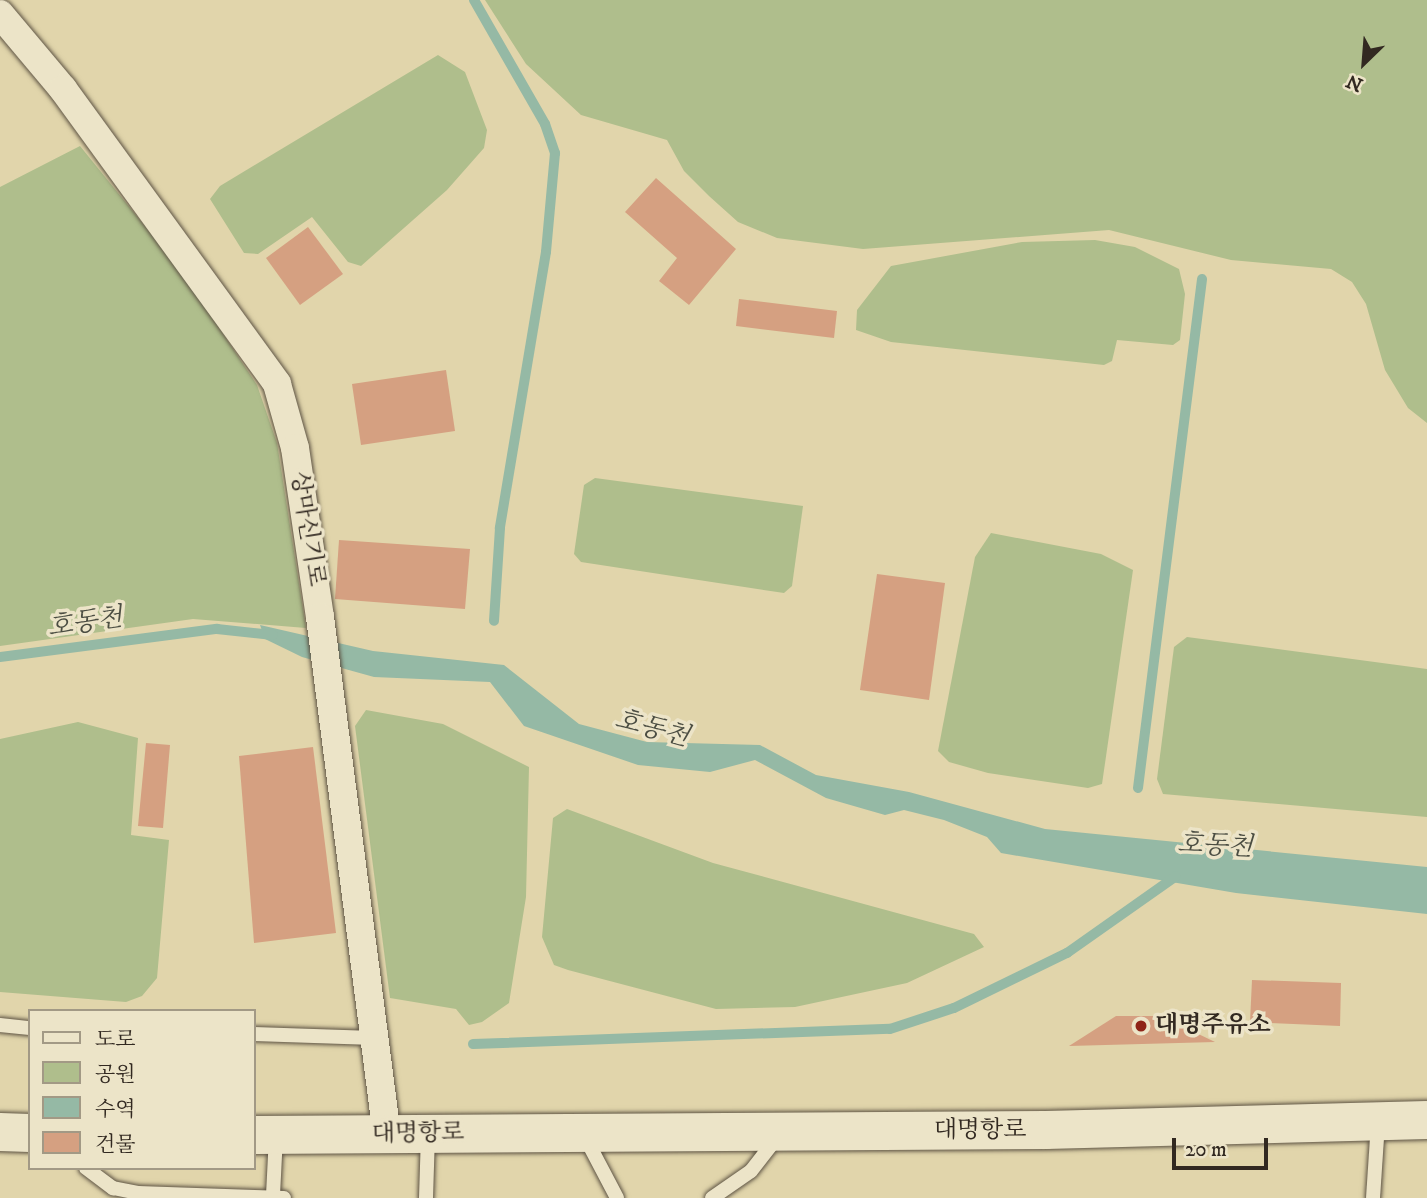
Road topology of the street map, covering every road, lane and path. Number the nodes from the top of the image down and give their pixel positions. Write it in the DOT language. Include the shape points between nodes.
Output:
graph roads {
  1 [pos="0,14"];
  2 [pos="0,1025"];
  3 [pos="28,1028"];
  4 [pos="256,1034"];
  5 [pos="374,1038"];
  6 [pos="1427,1120"];
  7 [pos="1378,1121"];
  8 [pos="0,1132"];
  9 [pos="428,1132"];
  10 [pos="782,1132"];
  11 [pos="28,1133"];
  12 [pos="582,1133"];
  13 [pos="265,1135"];
  14 [pos="387,1136"];
  15 [pos="89,1170"];
  16 [pos="279,1197"];
  17 [pos="426,1198"];
  18 [pos="617,1198"];
  19 [pos="712,1198"];
  20 [pos="1373,1198"];
  1 -- 5 [label="street, 상마신기로" via="63,89 277,384 295,448"];
  2 -- 3 [label="lane"];
  4 -- 5 [label="lane"];
  5 -- 14 [label="street, 상마신기로"];
  6 -- 7 [label="main road, 대명항로"];
  7 -- 10 [label="main road, 대명항로"];
  7 -- 20 [label="lane"];
  8 -- 11 [label="main road"];
  9 -- 12 [label="main road, 대명항로"];
  9 -- 14 [label="main road, 대명항로"];
  9 -- 17 [label="lane"];
  10 -- 12 [label="main road, 대명항로"];
  10 -- 19 [label="lane" via="751,1171"];
  12 -- 18 [label="lane"];
  13 -- 14 [label="main road, 대명항로"];
  13 -- 16 [label="lane"];
  15 -- 16 [label="lane" via="113,1188 138,1193"];
}
